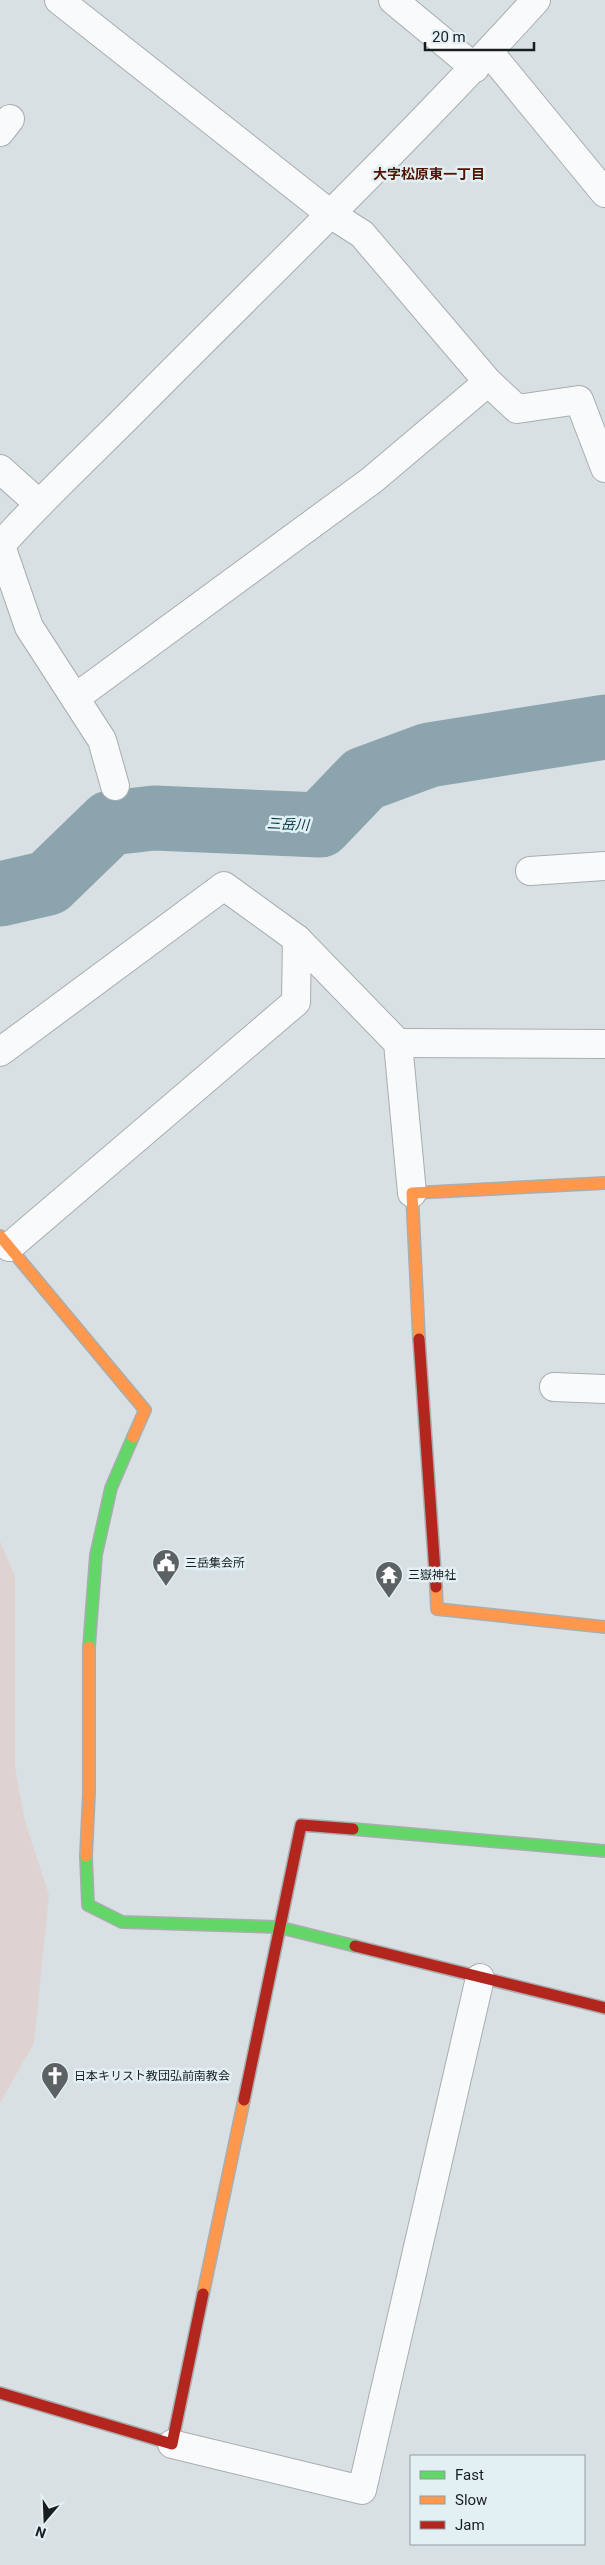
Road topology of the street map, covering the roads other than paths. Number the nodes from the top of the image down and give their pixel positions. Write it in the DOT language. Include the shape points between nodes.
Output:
graph roads {
  1 [pos="59,0"];
  2 [pos="393,0"];
  3 [pos="536,0"];
  4 [pos="482,60"];
  5 [pos="605,193"];
  6 [pos="329,213"];
  7 [pos="488,382"];
  8 [pos="605,468"];
  9 [pos="0,469"];
  10 [pos="38,503"];
  11 [pos="0,546"];
  12 [pos="75,698"];
  13 [pos="115,786"];
  14 [pos="605,866"];
  15 [pos="530,871"];
  16 [pos="297,939"];
  17 [pos="398,1043"];
  18 [pos="605,1044"];
  19 [pos="0,1052"];
  20 [pos="605,1183"];
  21 [pos="412,1192"];
  22 [pos="5,1241"];
  23 [pos="554,1387"];
  24 [pos="605,1389"];
  25 [pos="605,1626"];
  26 [pos="605,1851"];
  27 [pos="278,1927"];
  28 [pos="480,1978"];
  29 [pos="605,2008"];
  30 [pos="0,2393"];
  31 [pos="172,2444"];
  1 -- 6 [label="street"];
  2 -- 4 [label="street"];
  3 -- 4 [label="street"];
  4 -- 5 [label="street"];
  4 -- 6 [label="street"];
  6 -- 7 [label="street" via="362,234"];
  6 -- 10 [label="street"];
  7 -- 8 [label="street" via="517,409 579,400"];
  7 -- 12 [label="street" via="372,480"];
  9 -- 10 [label="street"];
  10 -- 11 [label="street"];
  11 -- 12 [label="street" via="29,627"];
  12 -- 13 [label="street" via="102,740"];
  14 -- 15 [label="street"];
  16 -- 17 [label="street"];
  16 -- 19 [label="street" via="224,886"];
  16 -- 22 [label="street" via="296,1002"];
  17 -- 18 [label="street"];
  17 -- 21 [label="street"];
  20 -- 21 [label="street"];
  21 -- 25 [label="street" via="437,1609"];
  22 -- 27 [label="street" via="145,1410 111,1488 96,1555 88,1662 88,1905 122,1922"];
  23 -- 24 [label="street"];
  26 -- 27 [label="street" via="301,1825"];
  27 -- 28 [label="street"];
  27 -- 31 [label="street"];
  28 -- 29 [label="street"];
  28 -- 31 [label="street" via="362,2490"];
  30 -- 31 [label="street"];
}
